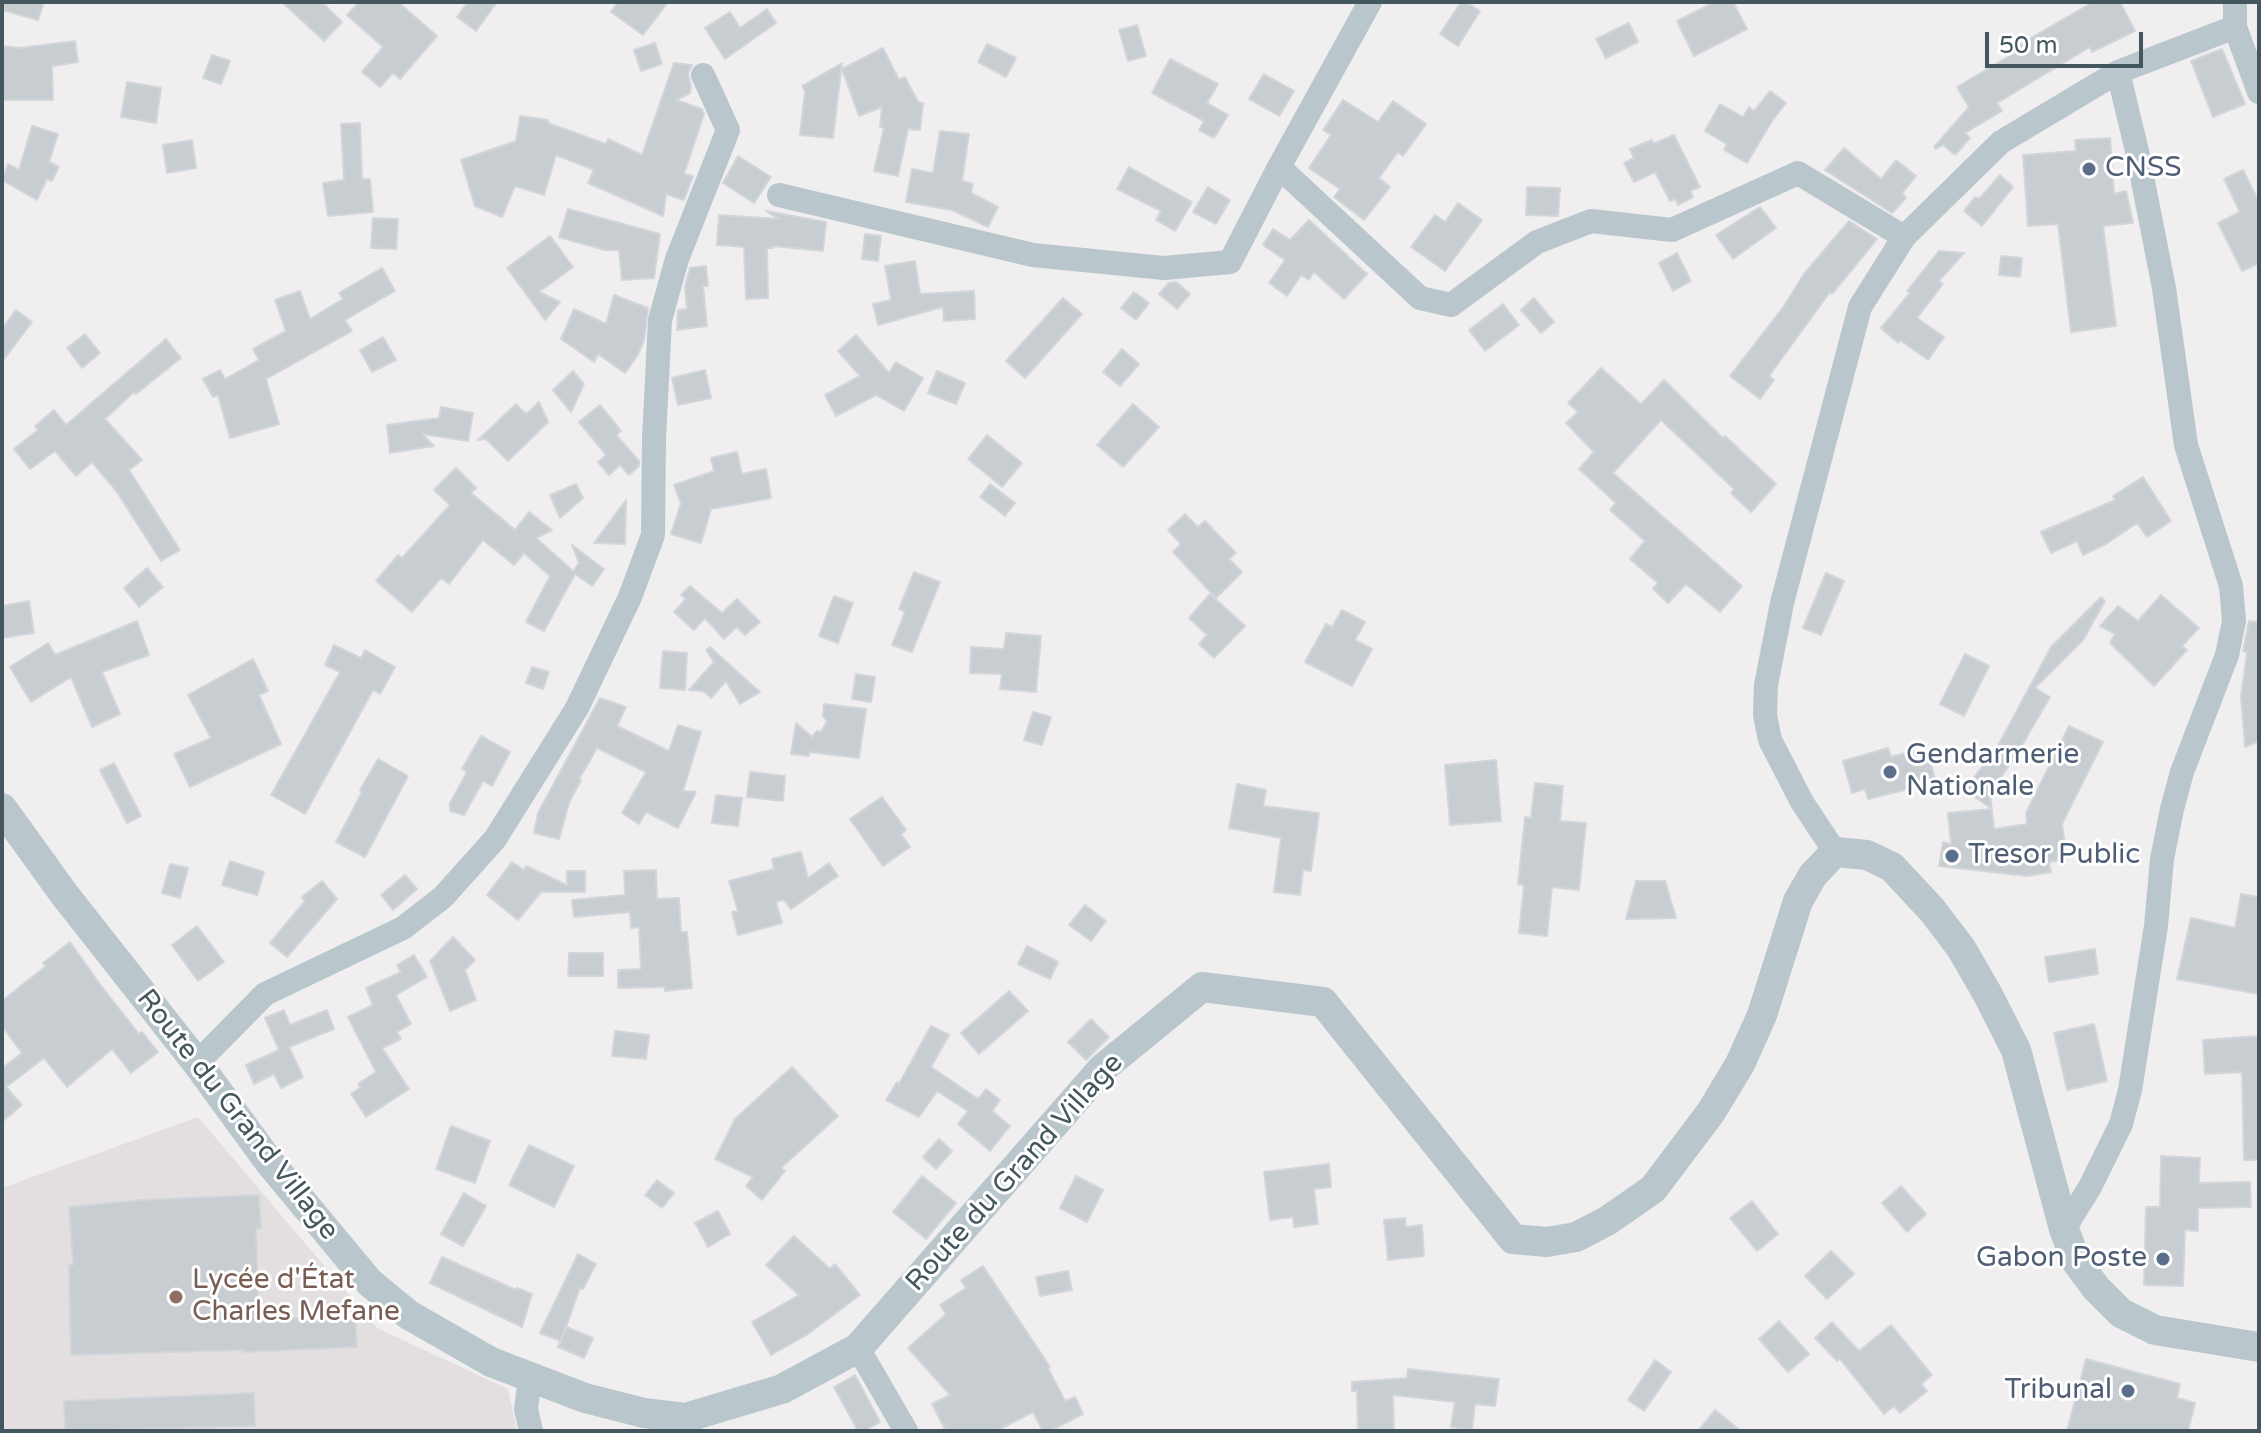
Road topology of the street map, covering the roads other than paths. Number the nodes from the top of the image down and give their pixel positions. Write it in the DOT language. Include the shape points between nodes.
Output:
graph roads {
  1 [pos="1370,2"];
  2 [pos="2235,2"];
  3 [pos="2235,27"];
  4 [pos="2118,72"];
  5 [pos="703,75"];
  6 [pos="2259,92"];
  7 [pos="1279,167"];
  8 [pos="779,195"];
  9 [pos="1904,237"];
  10 [pos="2,808"];
  11 [pos="1835,852"];
  12 [pos="197,1063"];
  13 [pos="2064,1229"];
  14 [pos="2259,1347"];
  15 [pos="858,1348"];
  16 [pos="530,1377"];
  17 [pos="531,1431"];
  18 [pos="906,1431"];
  1 -- 7 [label="street"];
  2 -- 3 [label="street"];
  3 -- 4 [label="street"];
  3 -- 6 [label="street"];
  4 -- 9 [label="street" via="2001,142"];
  4 -- 13 [label="street" via="2164,288 2186,445 2231,586 2234,621 2227,655 2172,809 2121,1124"];
  5 -- 12 [label="street" via="728,130 677,259 660,320 653,535 577,708 495,839 443,897 403,928 265,994"];
  7 -- 8 [label="street" via="1230,262 1164,268 1033,255"];
  7 -- 9 [label="street" via="1420,298 1451,305 1537,242 1591,221 1672,230 1798,173"];
  9 -- 11 [label="street" via="1860,307 1782,603 1766,685 1770,740"];
  10 -- 12 [label="street, Route du Grand Village"];
  11 -- 13 [label="street" via="1867,855 1892,867 1961,948 2016,1050"];
  11 -- 15 [label="street, Route du Grand Village" via="1798,901 1762,1015 1711,1112 1653,1189 1576,1237 1547,1242 1513,1239 1323,1002 1202,987 1103,1068"];
  12 -- 16 [label="street, Route du Grand Village" via="270,1163 369,1282 409,1315 474,1354"];
  13 -- 14 [label="street" via="2076,1261 2121,1313 2155,1330"];
  15 -- 16 [label="street, Route du Grand Village" via="782,1389 685,1418 585,1398"];
  15 -- 18 [label="street"];
  16 -- 17 [label="street" via="526,1409"];
}
